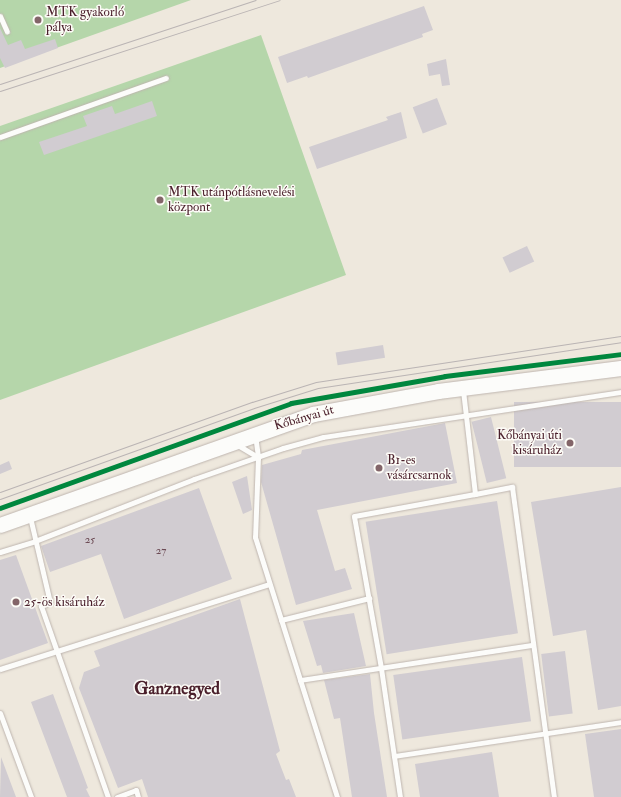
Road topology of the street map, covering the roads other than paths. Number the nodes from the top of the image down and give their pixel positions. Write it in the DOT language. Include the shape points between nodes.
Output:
graph roads {
  1 [pos="0,16"];
  2 [pos="7,32"];
  3 [pos="166,78"];
  4 [pos="0,137"];
  5 [pos="621,368"];
  6 [pos="462,389"];
  7 [pos="621,392"];
  8 [pos="465,414"];
  9 [pos="254,433"];
  10 [pos="232,441"];
  11 [pos="258,457"];
  12 [pos="475,494"];
  13 [pos="29,514"];
  14 [pos="0,525"];
  15 [pos="35,541"];
  16 [pos="0,552"];
  17 [pos="269,584"];
  18 [pos="369,598"];
  19 [pos="281,620"];
  20 [pos="532,645"];
  21 [pos="57,650"];
  22 [pos="381,668"];
  23 [pos="0,669"];
  24 [pos="300,680"];
  25 [pos="0,713"];
  26 [pos="621,722"];
  27 [pos="545,733"];
  28 [pos="394,756"];
  29 [pos="31,797"];
  30 [pos="108,797"];
  31 [pos="117,797"];
  32 [pos="138,797"];
  33 [pos="337,797"];
  34 [pos="400,797"];
  35 [pos="554,797"];
  1 -- 2 [label="lane"];
  3 -- 4 [label="lane"];
  5 -- 6 [label="main road, Kőbányai út"];
  6 -- 8 [label="lane"];
  6 -- 9 [label="main road, Kőbányai út" via="338,408"];
  7 -- 8 [label="lane"];
  8 -- 11 [label="lane" via="323,437"];
  8 -- 12 [label="lane"];
  9 -- 10 [label="main road, Kőbányai út"];
  9 -- 11 [label="lane"];
  10 -- 11 [label="lane"];
  10 -- 13 [label="main road, Kőbányai út"];
  11 -- 15 [label="lane"];
  11 -- 17 [label="lane" via="254,537"];
  12 -- 18 [label="lane" via="354,516"];
  12 -- 20 [label="lane" via="512,487"];
  13 -- 14 [label="main road, Kőbányai út"];
  13 -- 15 [label="lane"];
  15 -- 16 [label="lane"];
  15 -- 21 [label="lane" via="50,602 41,606"];
  17 -- 19 [label="lane"];
  17 -- 21 [label="lane"];
  18 -- 19 [label="lane"];
  18 -- 22 [label="lane"];
  19 -- 24 [label="lane"];
  20 -- 22 [label="lane"];
  20 -- 27 [label="lane"];
  21 -- 23 [label="lane"];
  21 -- 30 [label="lane"];
  22 -- 24 [label="lane"];
  22 -- 28 [label="lane"];
  24 -- 33 [label="lane"];
  25 -- 29 [label="lane"];
  26 -- 27 [label="lane"];
  27 -- 28 [label="lane"];
  27 -- 35 [label="lane"];
  28 -- 34 [label="lane"];
  31 -- 32 [label="lane" via="136,790"];
}
